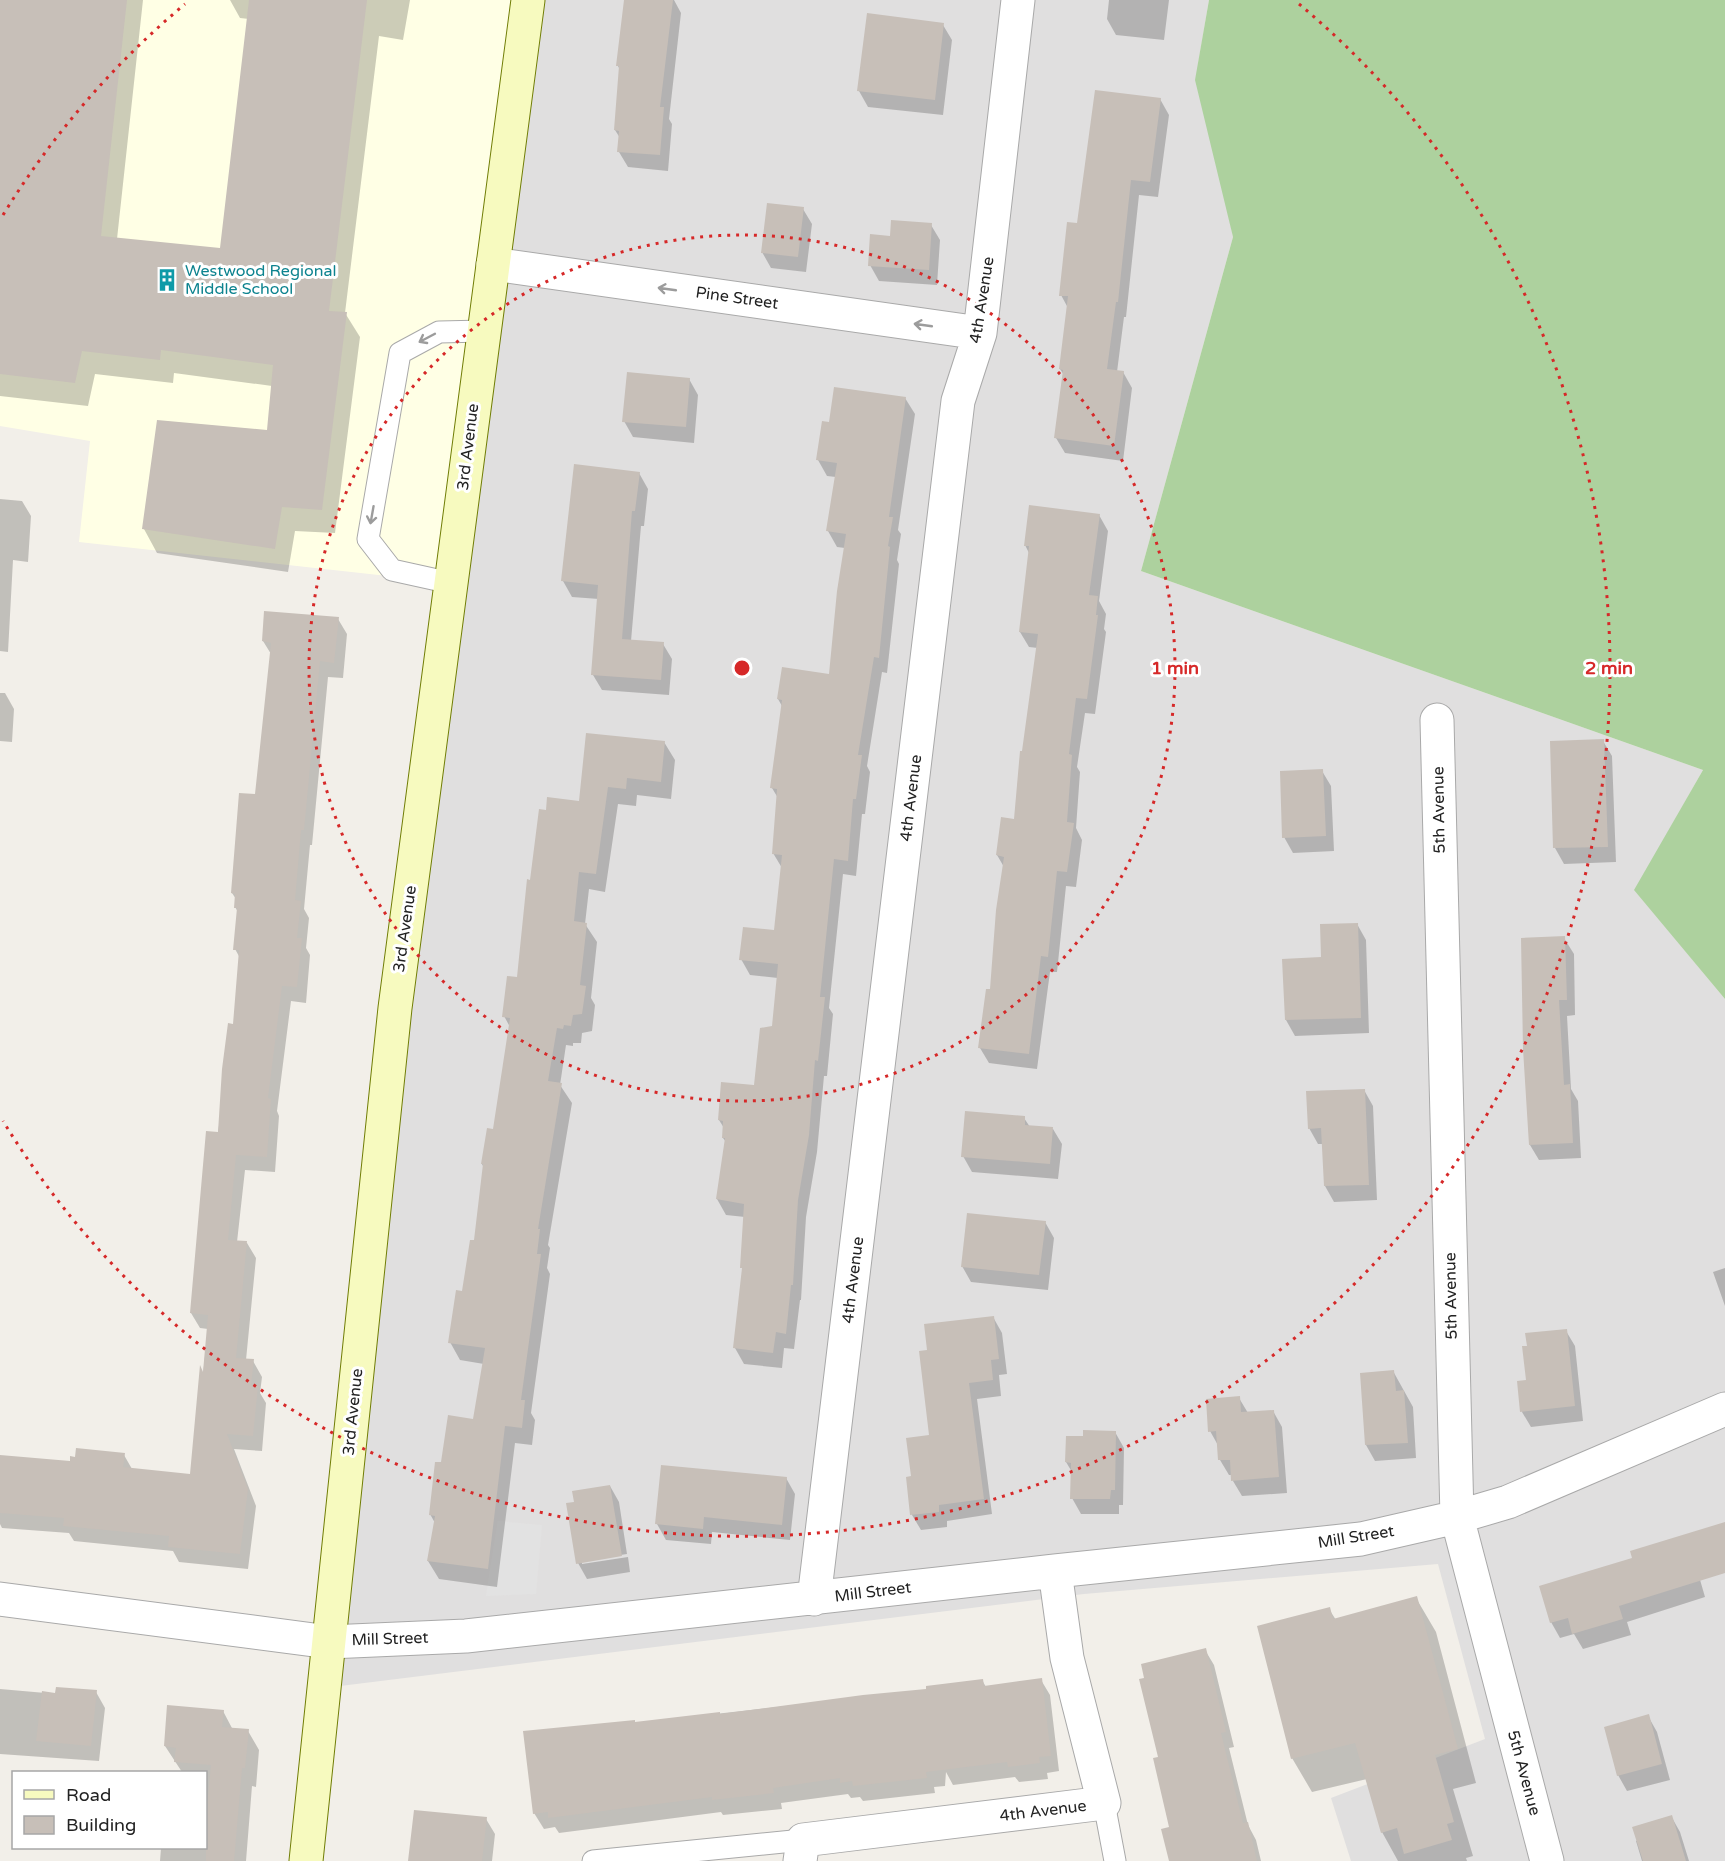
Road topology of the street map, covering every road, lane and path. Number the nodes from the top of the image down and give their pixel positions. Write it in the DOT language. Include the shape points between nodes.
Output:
graph roads {
  1 [pos="528,0"];
  2 [pos="1018,0"];
  3 [pos="493,264"];
  4 [pos="484,331"];
  5 [pos="981,333"];
  6 [pos="451,582"];
  7 [pos="1437,720"];
  8 [pos="1725,1409"];
  9 [pos="1457,1517"];
  10 [pos="1055,1571"];
  11 [pos="0,1599"];
  12 [pos="814,1599"];
  13 [pos="329,1642"];
  14 [pos="1104,1803"];
  15 [pos="801,1851"];
  16 [pos="306,1861"];
  17 [pos="593,1861"];
  18 [pos="1115,1861"];
  19 [pos="1547,1861"];
  1 -- 3 [label="main road, 3rd Avenue"];
  2 -- 5 [label="street, 4th Avenue"];
  3 -- 4 [label="main road, 3rd Avenue"];
  5 -- 3 [label="street, Pine Street, one-way"];
  4 -- 6 [label="main road, 3rd Avenue"];
  4 -- 6 [label="lane, one-way" via="439,332 400,352 368,539 392,570"];
  5 -- 12 [label="street, 4th Avenue" via="958,401"];
  6 -- 13 [label="main road, 3rd Avenue" via="393,1019"];
  7 -- 9 [label="street, 5th Avenue"];
  8 -- 9 [label="street, Mill Street" via="1508,1502"];
  9 -- 10 [label="street, Mill Street" via="1360,1539"];
  9 -- 19 [label="street, 5th Avenue"];
  10 -- 12 [label="street, Mill Street"];
  10 -- 14 [label="street, 4th Avenue" via="1067,1658"];
  11 -- 13 [label="street, Mill Street"];
  12 -- 13 [label="street, Mill Street" via="466,1636"];
  13 -- 16 [label="main road, 3rd Avenue"];
  14 -- 15 [label="street, 4th Avenue"];
  14 -- 18 [label="lane"];
  15 -- 17 [label="lane"];
}
